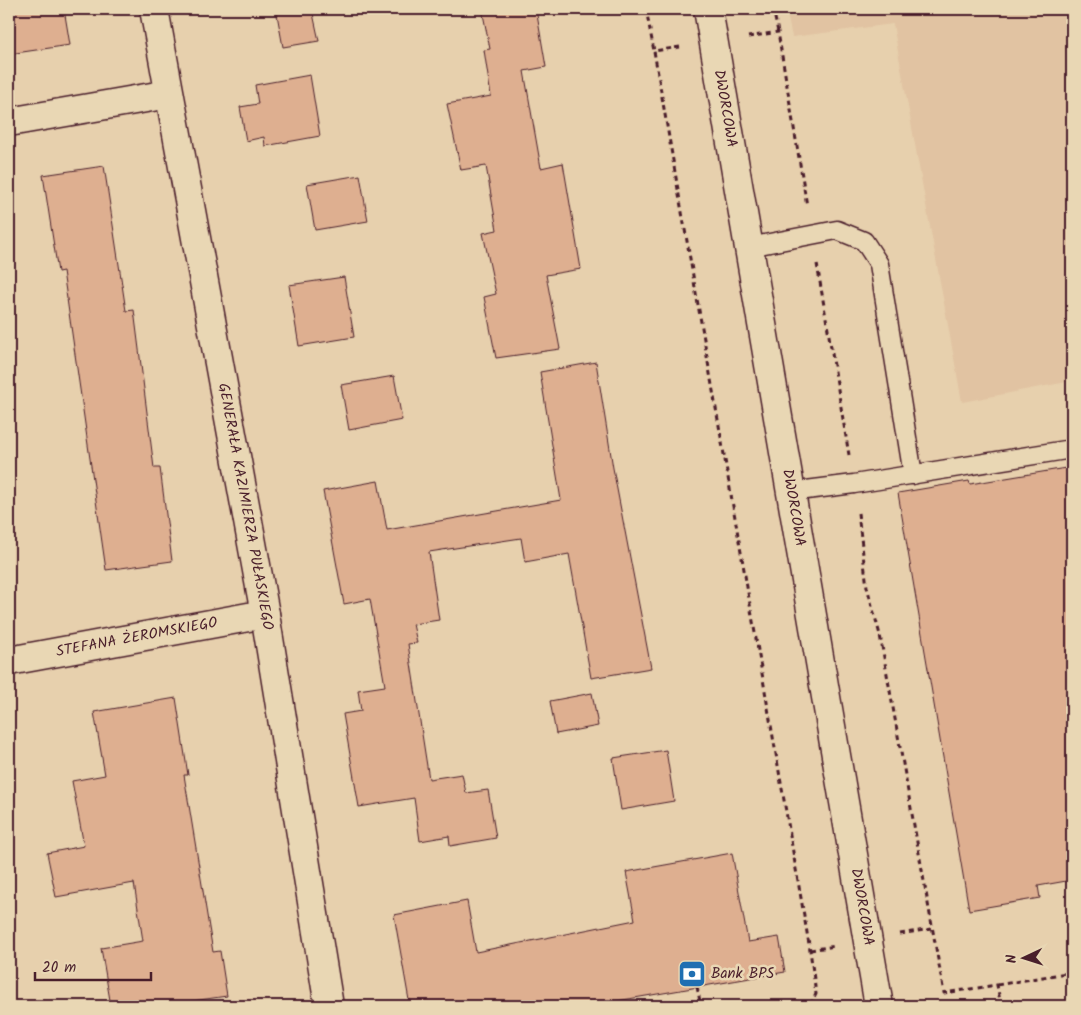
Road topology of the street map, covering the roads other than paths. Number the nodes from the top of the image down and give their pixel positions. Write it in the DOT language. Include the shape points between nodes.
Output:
graph roads {
  1 [pos="154,9"];
  2 [pos="708,9"];
  3 [pos="169,94"];
  4 [pos="9,122"];
  5 [pos="749,247"];
  6 [pos="1072,449"];
  7 [pos="913,475"];
  8 [pos="790,492"];
  9 [pos="265,614"];
  10 [pos="9,661"];
  11 [pos="329,1006"];
  12 [pos="879,1006"];
  1 -- 3 [label="street, GENERAŁA KAZIMIERZA PUŁASKIEGO"];
  2 -- 5 [label="street, DWORCOWA"];
  3 -- 4 [label="street"];
  3 -- 9 [label="street, GENERAŁA KAZIMIERZA PUŁASKIEGO"];
  5 -- 7 [label="lane" via="837,230 864,240 879,264"];
  5 -- 8 [label="street, DWORCOWA"];
  6 -- 7 [label="lane"];
  7 -- 8 [label="lane"];
  8 -- 12 [label="street, DWORCOWA"];
  9 -- 10 [label="street, STEFANA ŻEROMSKIEGO"];
  9 -- 11 [label="street, GENERAŁA KAZIMIERZA PUŁASKIEGO"];
}
